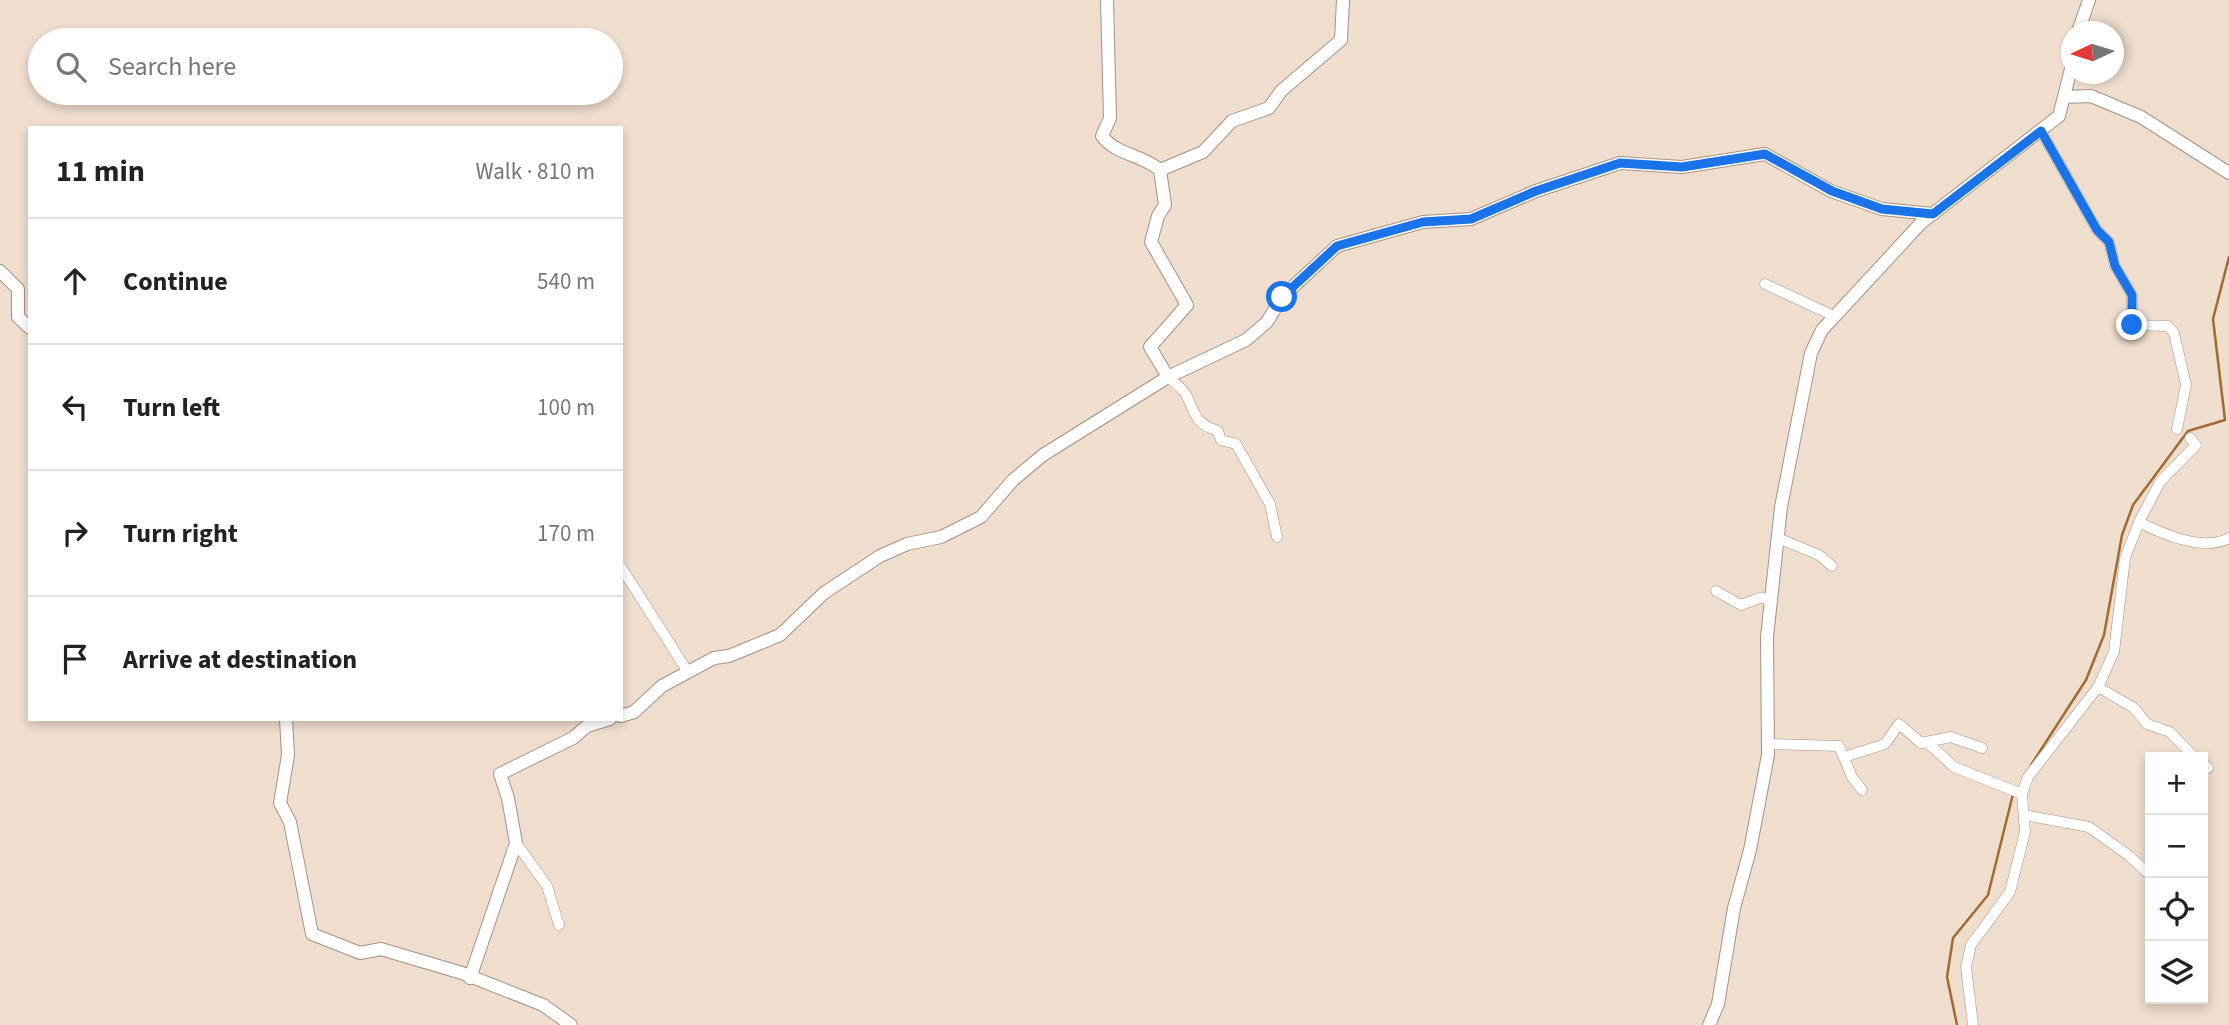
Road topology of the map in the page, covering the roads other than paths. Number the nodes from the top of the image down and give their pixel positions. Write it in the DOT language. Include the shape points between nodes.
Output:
graph roads {
  1 [pos="1107,0"];
  2 [pos="1343,0"];
  3 [pos="2090,0"];
  4 [pos="2082,21"];
  5 [pos="2067,84"];
  6 [pos="2065,97"];
  7 [pos="2041,131"];
  8 [pos="1160,170"];
  9 [pos="2229,173"];
  10 [pos="1933,214"];
  11 [pos="0,271"];
  12 [pos="1765,284"];
  13 [pos="1835,316"];
  14 [pos="28,326"];
  15 [pos="1168,377"];
  16 [pos="2177,429"];
  17 [pos="2190,438"];
  18 [pos="2139,522"];
  19 [pos="1278,537"];
  20 [pos="1778,538"];
  21 [pos="2229,538"];
  22 [pos="1832,566"];
  23 [pos="623,570"];
  24 [pos="1716,591"];
  25 [pos="1772,599"];
  26 [pos="688,672"];
  27 [pos="2098,687"];
  28 [pos="623,715"];
  29 [pos="286,721"];
  30 [pos="603,721"];
  31 [pos="1768,744"];
  32 [pos="1929,744"];
  33 [pos="1982,747"];
  34 [pos="2189,752"];
  35 [pos="1844,757"];
  36 [pos="1862,790"];
  37 [pos="2019,794"];
  38 [pos="2024,815"];
  39 [pos="516,843"];
  40 [pos="2145,870"];
  41 [pos="559,925"];
  42 [pos="470,978"];
  43 [pos="572,1025"];
  44 [pos="1709,1025"];
  45 [pos="1973,1025"];
  1 -- 8 [label="street" via="1110,118 1102,136 1111,148 1146,158"];
  2 -- 8 [label="street" via="1341,40 1269,108 1232,121 1203,152"];
  3 -- 4 [label="street"];
  5 -- 6 [label="street"];
  6 -- 7 [label="street" via="2059,116"];
  6 -- 9 [label="street" via="2091,96 2141,117"];
  7 -- 10 [label="street"];
  7 -- 16 [label="street" via="2097,230 2109,242 2115,266 2132,295 2132,325 2168,326 2174,333 2186,385"];
  8 -- 15 [label="street" via="1165,205 1152,242 1187,305 1150,347"];
  10 -- 13 [label="street"];
  10 -- 15 [label="street" via="1882,209 1832,191 1765,154 1682,167 1620,163 1471,219 1423,222 1337,246 1282,297 1267,322 1246,340"];
  11 -- 14 [label="street" via="18,289 18,317"];
  12 -- 13 [label="street"];
  13 -- 20 [label="street" via="1811,353"];
  15 -- 19 [label="street" via="1184,392 1203,426 1218,431 1221,440 1236,444 1270,504"];
  15 -- 26 [label="street" via="1043,456 1013,480 981,517 941,537 880,556 824,593 780,635"];
  17 -- 18 [label="street" via="2196,445 2160,482"];
  18 -- 21 [label="street" via="2193,541"];
  18 -- 27 [label="street" via="2125,558 2114,652"];
  20 -- 22 [label="street" via="1819,555"];
  20 -- 25 [label="street"];
  23 -- 26 [label="street"];
  24 -- 25 [label="street" via="1741,605"];
  25 -- 31 [label="street"];
  26 -- 28 [label="street"];
  27 -- 34 [label="street" via="2134,708 2147,724 2170,732"];
  27 -- 37 [label="street"];
  29 -- 42 [label="street" via="288,755 280,803 290,822 312,934 360,953 381,949"];
  30 -- 39 [label="street" via="500,774"];
  31 -- 35 [label="street" via="1839,746"];
  31 -- 44 [label="street" via="1750,850"];
  32 -- 33 [label="street" via="1951,737"];
  32 -- 35 [label="street" via="1899,724 1885,744"];
  32 -- 37 [label="street" via="1954,767"];
  35 -- 36 [label="street"];
  37 -- 38 [label="street"];
  38 -- 40 [label="street" via="2089,828"];
  38 -- 45 [label="street" via="2025,832 2010,892 1971,946 1966,967"];
  39 -- 41 [label="street" via="547,886"];
  39 -- 42 [label="street"];
  42 -- 43 [label="street" via="543,1005"];
}
